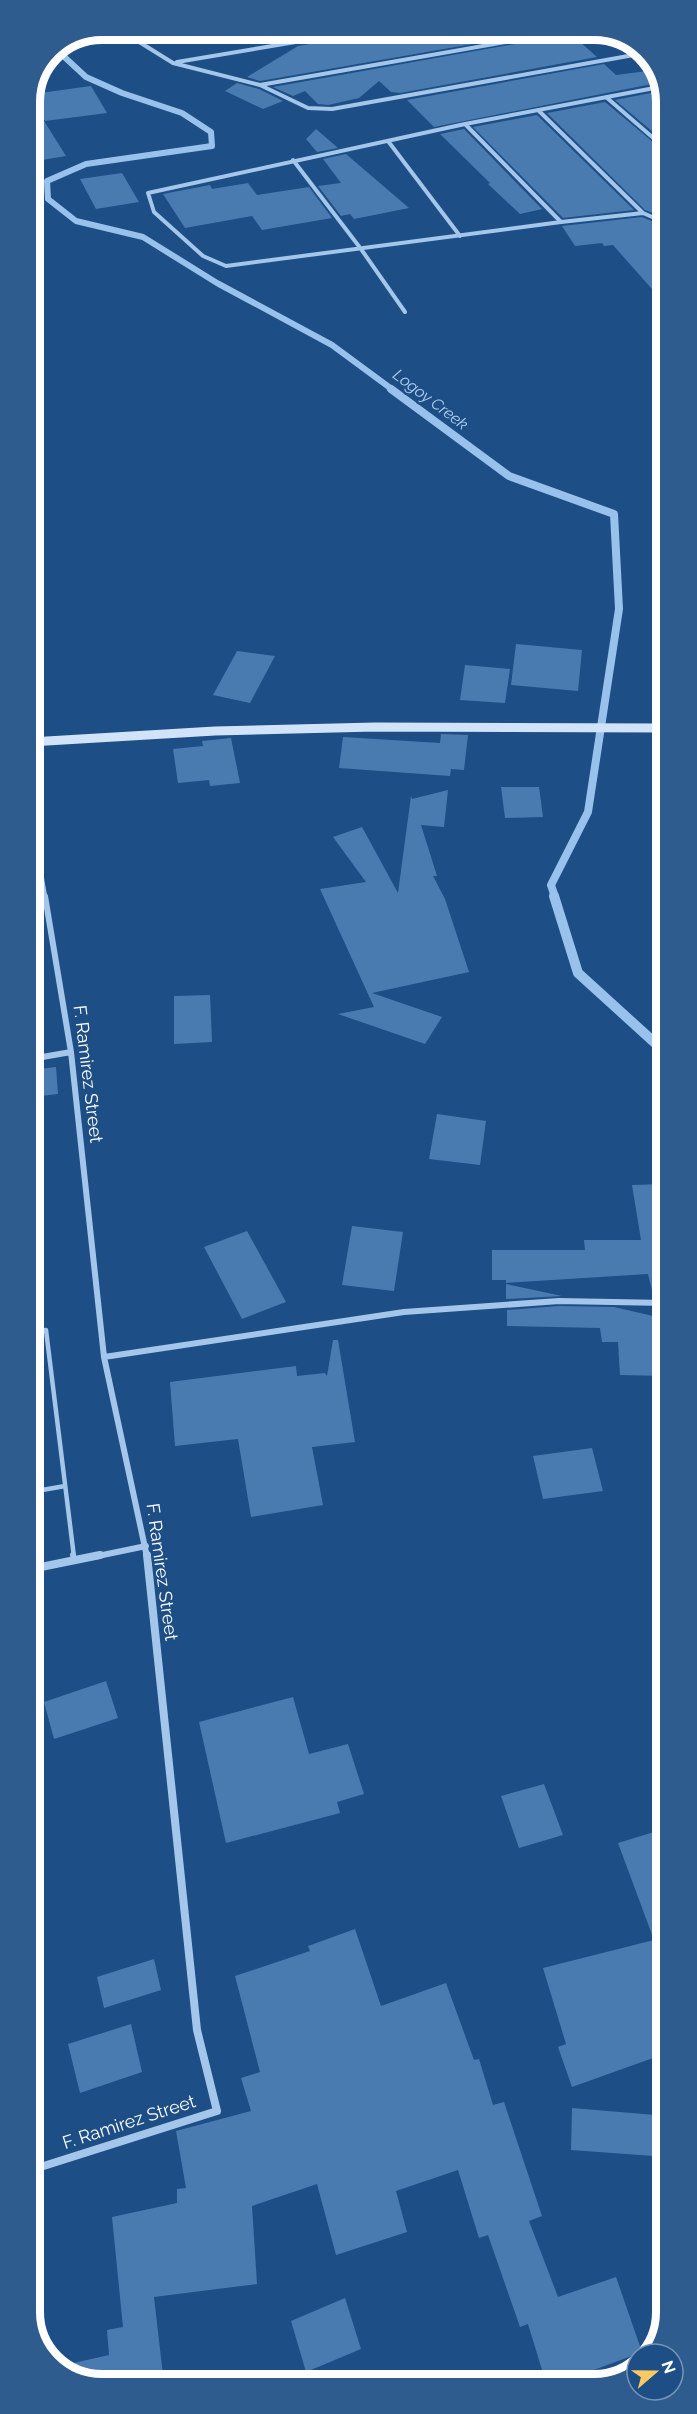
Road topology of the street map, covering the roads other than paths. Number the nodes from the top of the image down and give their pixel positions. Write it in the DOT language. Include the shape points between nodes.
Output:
graph roads {
  1 [pos="135,40"];
  2 [pos="306,40"];
  3 [pos="512,41"];
  4 [pos="634,55"];
  5 [pos="173,63"];
  6 [pos="260,85"];
  7 [pos="654,88"];
  8 [pos="606,97"];
  9 [pos="538,110"];
  10 [pos="465,124"];
  11 [pos="656,140"];
  12 [pos="388,141"];
  13 [pos="293,160"];
  14 [pos="643,213"];
  15 [pos="656,219"];
  16 [pos="561,222"];
  17 [pos="460,236"];
  18 [pos="361,249"];
  19 [pos="405,312"];
  20 [pos="656,728"];
  21 [pos="40,741"];
  22 [pos="40,869"];
  23 [pos="71,1052"];
  24 [pos="40,1057"];
  25 [pos="656,1303"];
  26 [pos="40,1331"];
  27 [pos="104,1357"];
  28 [pos="65,1486"];
  29 [pos="40,1490"];
  30 [pos="146,1546"];
  31 [pos="74,1560"];
  32 [pos="40,1567"];
  33 [pos="40,2167"];
  1 -- 5 [label="street"];
  2 -- 5 [label="street"];
  3 -- 6 [label="street"];
  4 -- 6 [label="street" via="332,109 308,108"];
  5 -- 6 [label="street"];
  7 -- 8 [label="street"];
  8 -- 9 [label="street"];
  8 -- 11 [label="street"];
  9 -- 10 [label="street"];
  9 -- 14 [label="street"];
  10 -- 12 [label="street"];
  10 -- 16 [label="street"];
  12 -- 13 [label="street"];
  12 -- 17 [label="street"];
  13 -- 18 [label="street"];
  13 -- 18 [label="street" via="148,194 154,212 203,256 226,266"];
  14 -- 15 [label="street"];
  14 -- 16 [label="street"];
  16 -- 17 [label="street"];
  17 -- 18 [label="street"];
  18 -- 19 [label="street"];
  20 -- 21 [label="main road" via="215,731"];
  22 -- 23 [label="street, F. Ramirez Street"];
  23 -- 24 [label="street"];
  23 -- 27 [label="street, F. Ramirez Street"];
  25 -- 27 [label="street" via="559,1301 404,1312"];
  26 -- 28 [label="lane" via="46,1330"];
  27 -- 30 [label="street, F. Ramirez Street"];
  28 -- 29 [label="lane"];
  28 -- 31 [label="lane"];
  30 -- 31 [label="street"];
  30 -- 33 [label="street, F. Ramirez Street" via="197,2030 217,2111"];
  31 -- 32 [label="street"];
}
